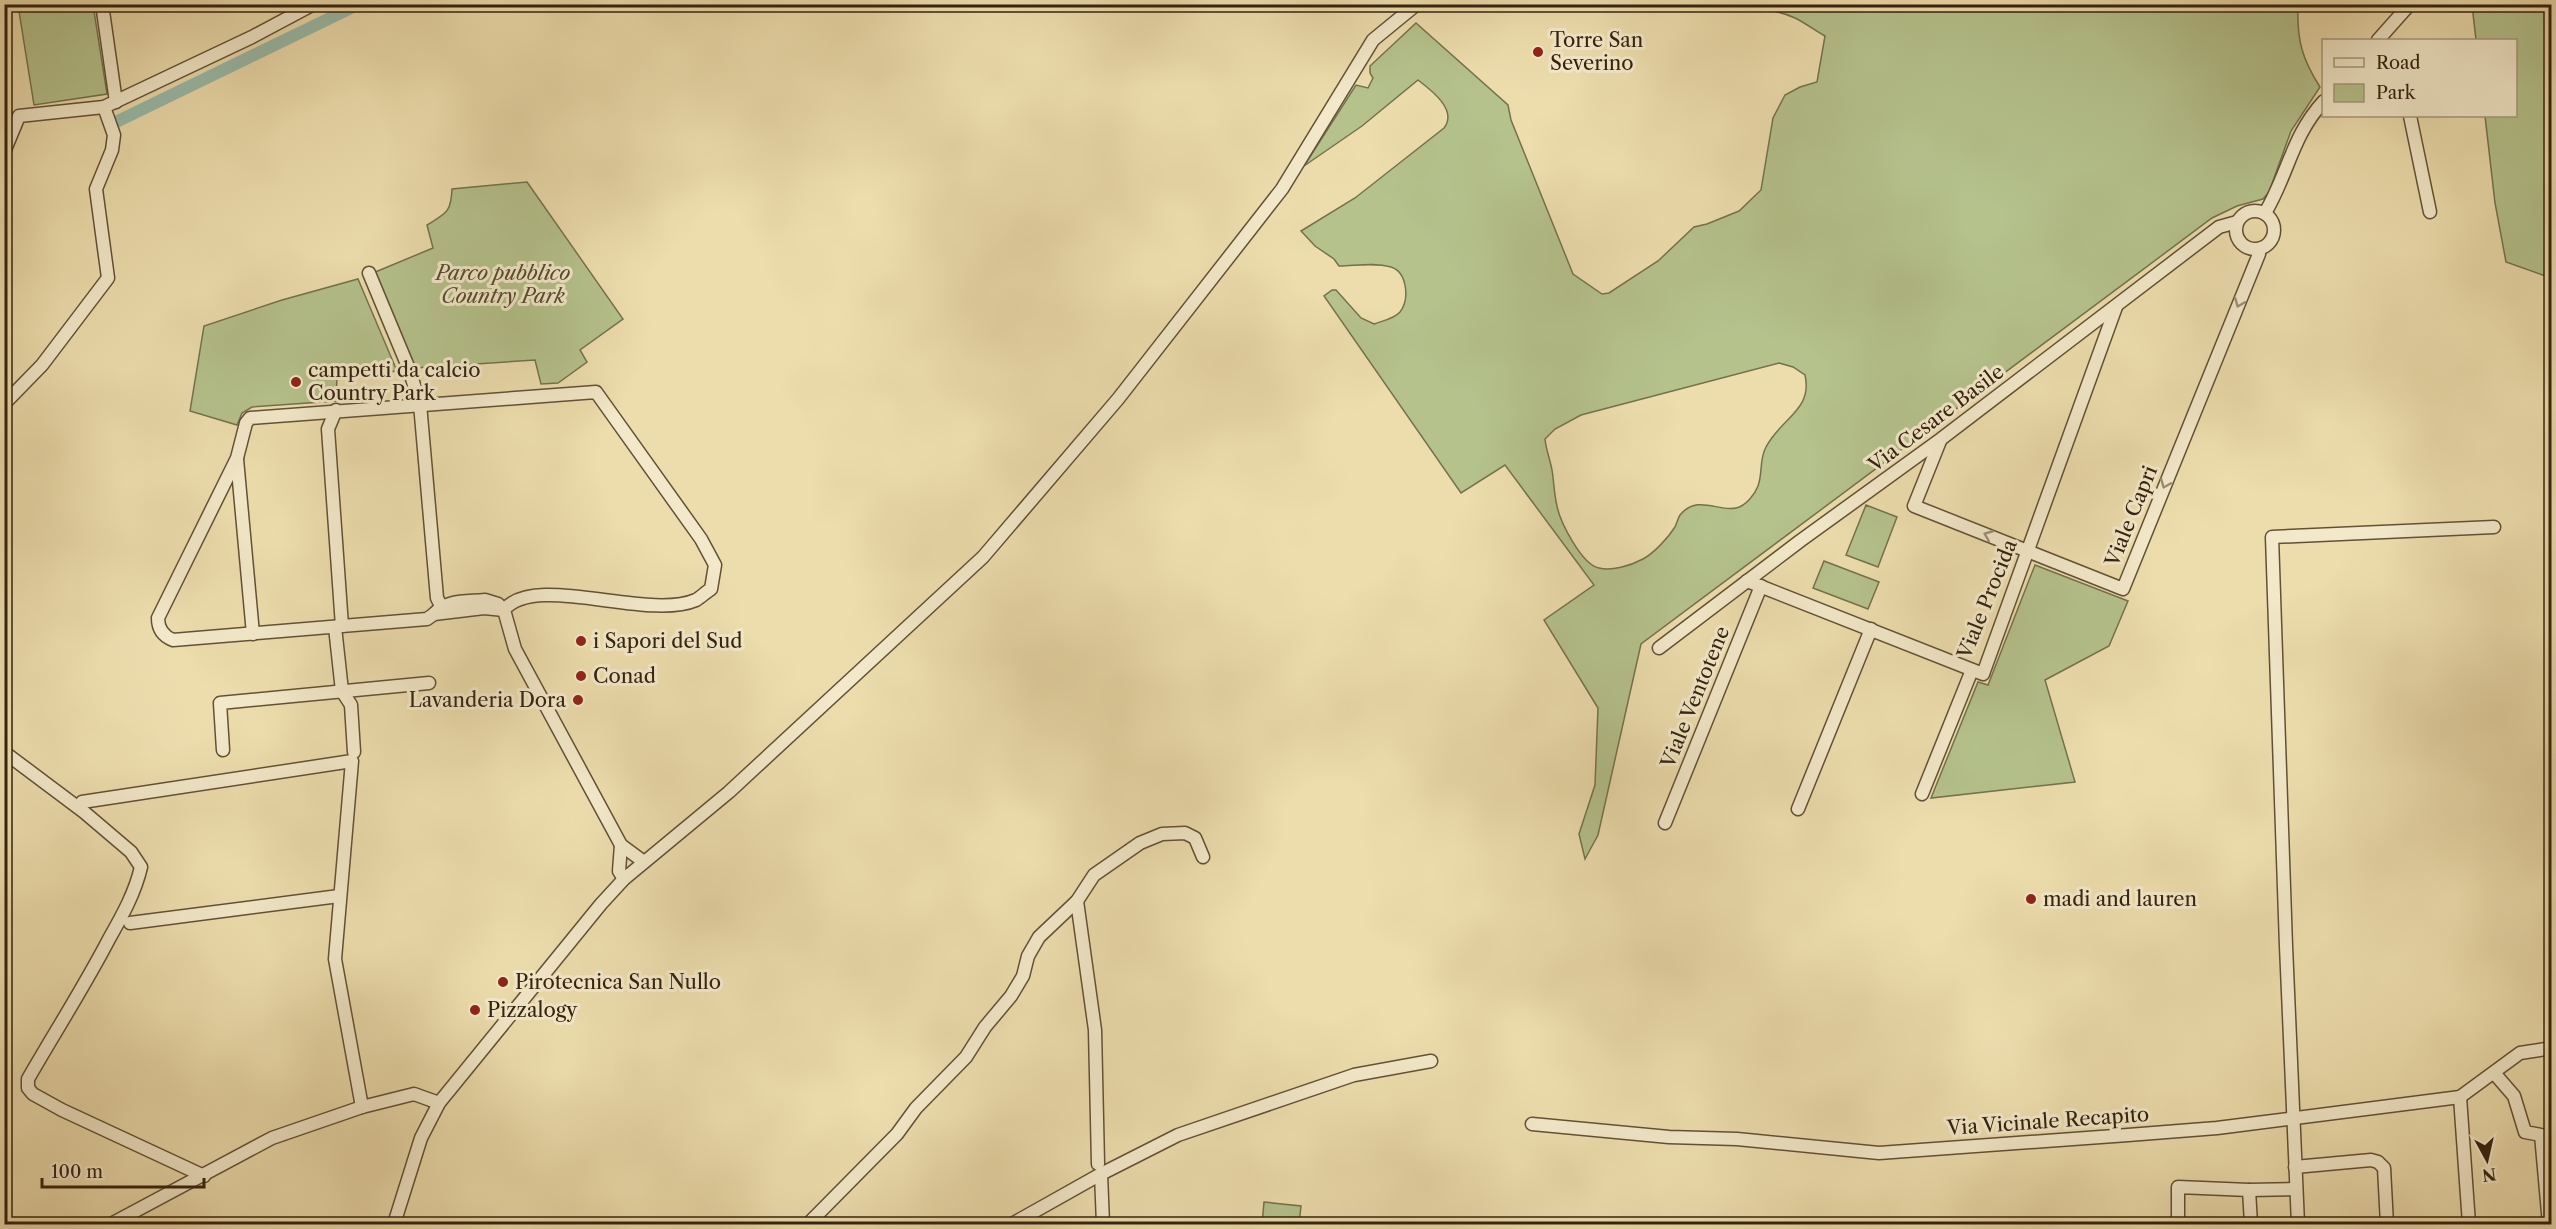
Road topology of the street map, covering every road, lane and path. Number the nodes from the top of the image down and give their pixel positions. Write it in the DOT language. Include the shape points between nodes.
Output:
graph roads {
  1 [pos="102,4"];
  2 [pos="314,4"];
  3 [pos="1417,4"];
  4 [pos="2410,4"];
  5 [pos="2391,26"];
  6 [pos="2379,39"];
  7 [pos="2395,39"];
  8 [pos="116,102"];
  9 [pos="2322,104"];
  10 [pos="105,111"];
  11 [pos="2410,117"];
  12 [pos="4,152"];
  13 [pos="2430,212"];
  14 [pos="2265,213"];
  15 [pos="2237,222"];
  16 [pos="2258,249"];
  17 [pos="369,273"];
  18 [pos="2117,306"];
  19 [pos="4,404"];
  20 [pos="420,404"];
  21 [pos="336,410"];
  22 [pos="1941,440"];
  23 [pos="237,458"];
  24 [pos="2494,527"];
  25 [pos="2028,552"];
  26 [pos="1747,581"];
  27 [pos="1761,586"];
  28 [pos="438,610"];
  29 [pos="504,610"];
  30 [pos="339,627"];
  31 [pos="1871,629"];
  32 [pos="253,633"];
  33 [pos="1659,648"];
  34 [pos="1972,669"];
  35 [pos="429,683"];
  36 [pos="342,691"];
  37 [pos="223,750"];
  38 [pos="4,752"];
  39 [pos="354,752"];
  40 [pos="1922,794"];
  41 [pos="82,802"];
  42 [pos="1798,809"];
  43 [pos="1665,823"];
  44 [pos="621,844"];
  45 [pos="1203,857"];
  46 [pos="644,862"];
  47 [pos="624,879"];
  48 [pos="339,896"];
  49 [pos="1077,901"];
  50 [pos="130,923"];
  51 [pos="2552,1048"];
  52 [pos="1431,1061"];
  53 [pos="2494,1074"];
  54 [pos="2460,1096"];
  55 [pos="440,1103"];
  56 [pos="362,1107"];
  57 [pos="2293,1119"];
  58 [pos="1532,1124"];
  59 [pos="2295,1167"];
  60 [pos="1100,1169"];
  61 [pos="204,1176"];
  62 [pos="2296,1189"];
  63 [pos="2249,1190"];
  64 [pos="111,1224"];
  65 [pos="394,1224"];
  66 [pos="808,1224"];
  67 [pos="1012,1224"];
  68 [pos="1103,1224"];
  69 [pos="2178,1224"];
  70 [pos="2251,1224"];
  71 [pos="2298,1224"];
  72 [pos="2387,1224"];
  73 [pos="2469,1224"];
  74 [pos="2550,1224"];
  1 -- 8 [label="street"];
  2 -- 8 [label="street"];
  3 -- 46 [label="street" via="1372,40 1282,189 1118,399 983,557 729,792"];
  4 -- 5 [label="street"];
  5 -- 6 [label="street"];
  5 -- 7 [label="street"];
  8 -- 10 [label="street"];
  9 -- 14 [label="street" via="2292,148 2277,193"];
  10 -- 12 [label="street" via="23,114 16,119"];
  10 -- 19 [label="street" via="114,135 96,189 108,278 42,365"];
  11 -- 13 [label="street"];
  14 -- 15 [label="street" via="2252,211"];
  14 -- 16 [label="street" via="2274,234 2268,244"];
  15 -- 16 [label="street" via="2238,240 2246,247"];
  15 -- 18 [label="street, Via Cesare Basile" via="2219,227"];
  16 -- 25 [label="street, Viale Capri, one-way" via="2123,589"];
  17 -- 20 [label="street"];
  18 -- 22 [label="street, Via Cesare Basile"];
  18 -- 25 [label="street, Viale Procida"];
  20 -- 21 [label="street"];
  20 -- 28 [label="street"];
  20 -- 29 [label="street" via="596,392 701,539 715,565 711,589 697,600 674,605 628,604 560,595 521,598"];
  21 -- 23 [label="street" via="250,418"];
  21 -- 30 [label="street" via="328,429"];
  25 -- 22 [label="street, Viale Capri, one-way" via="1914,506"];
  22 -- 26 [label="street, Via Cesare Basile"];
  23 -- 32 [label="street"];
  23 -- 32 [label="street" via="158,625 172,640"];
  24 -- 57 [label="street" via="2272,537"];
  25 -- 34 [label="street, Viale Procida" via="1983,674"];
  26 -- 27 [label="street, Viale Procida"];
  26 -- 33 [label="street, Via Cesare Basile"];
  27 -- 31 [label="street, Viale Procida"];
  27 -- 43 [label="street, Viale Ventotene"];
  28 -- 29 [label="street"];
  28 -- 30 [label="street" via="427,619"];
  29 -- 44 [label="street" via="515,649"];
  30 -- 32 [label="street"];
  30 -- 36 [label="street"];
  31 -- 34 [label="street, Viale Procida"];
  31 -- 42 [label="street"];
  34 -- 40 [label="street"];
  35 -- 36 [label="street"];
  36 -- 37 [label="street" via="220,703"];
  36 -- 39 [label="street" via="351,705"];
  38 -- 61 [label="street" via="84,812 131,852 141,867 118,923 28,1079 28,1088 62,1110"];
  41 -- 48 [label="street" via="352,761"];
  44 -- 46 [label="street"];
  44 -- 47 [label="street" via="619,872"];
  45 -- 49 [label="street" via="1195,838 1185,833 1162,834 1140,843 1094,874"];
  46 -- 47 [label="street"];
  47 -- 55 [label="street"];
  48 -- 50 [label="street"];
  48 -- 56 [label="street" via="335,959"];
  49 -- 60 [label="street" via="1095,1030"];
  49 -- 66 [label="street" via="1039,937 1011,996 966,1057 941,1079 897,1134"];
  51 -- 53 [label="street, Via Vicinale Recapito" via="2520,1053"];
  52 -- 60 [label="street" via="1340,1079 1178,1135"];
  53 -- 54 [label="street, Via Vicinale Recapito"];
  53 -- 74 [label="street" via="2514,1096 2525,1132 2541,1135"];
  54 -- 57 [label="street, Via Vicinale Recapito"];
  54 -- 73 [label="street"];
  55 -- 56 [label="street" via="414,1094"];
  55 -- 65 [label="street" via="421,1138"];
  56 -- 61 [label="street" via="272,1138"];
  57 -- 58 [label="street, Via Vicinale Recapito" via="1879,1153"];
  57 -- 59 [label="street"];
  59 -- 62 [label="street"];
  59 -- 72 [label="street" via="2378,1162 2384,1168"];
  60 -- 67 [label="street"];
  60 -- 68 [label="street"];
  61 -- 64 [label="street"];
  62 -- 63 [label="street"];
  62 -- 71 [label="street"];
  63 -- 69 [label="street" via="2178,1187"];
  63 -- 70 [label="street"];
}
